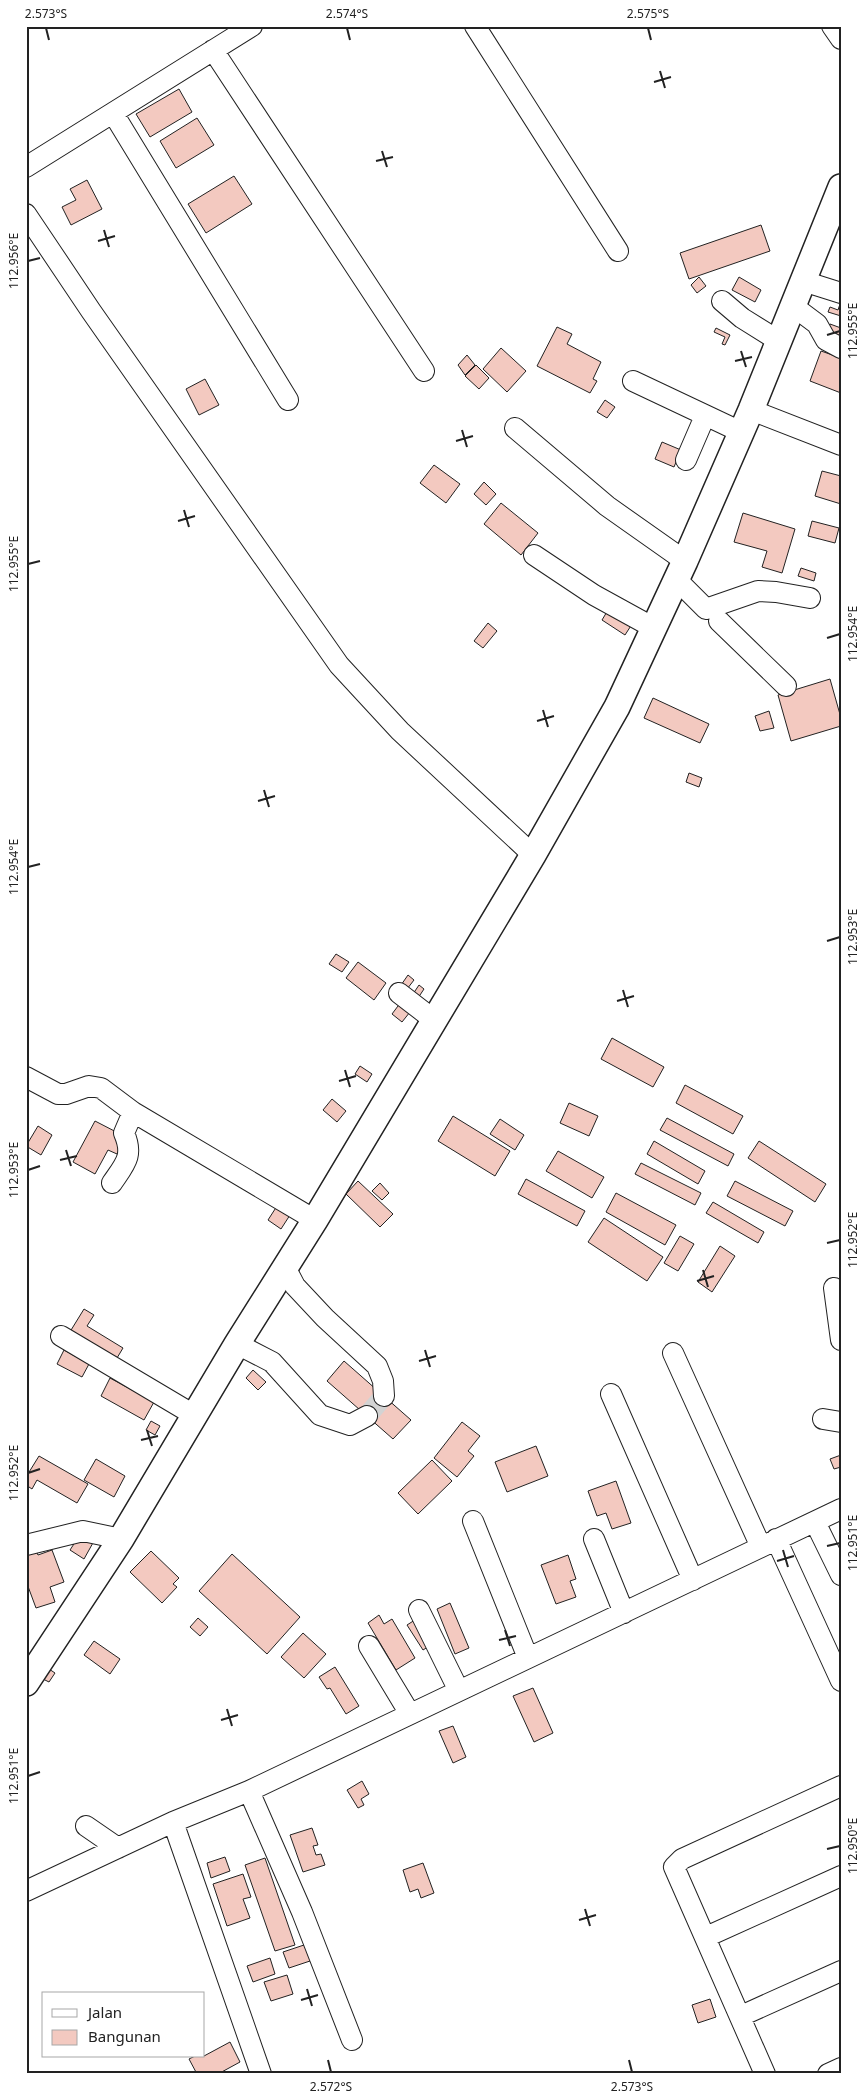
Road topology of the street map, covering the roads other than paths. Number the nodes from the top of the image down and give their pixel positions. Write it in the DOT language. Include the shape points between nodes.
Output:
graph roads {
  1 [pos="252,26"];
  2 [pos="475,26"];
  3 [pos="832,26"];
  4 [pos="841,40"];
  5 [pos="213,50"];
  6 [pos="113,113"];
  7 [pos="26,167"];
  8 [pos="841,187"];
  9 [pos="26,214"];
  10 [pos="618,251"];
  11 [pos="803,281"];
  12 [pos="841,293"];
  13 [pos="722,302"];
  14 [pos="793,306"];
  15 [pos="779,340"];
  16 [pos="841,348"];
  17 [pos="424,371"];
  18 [pos="632,381"];
  19 [pos="288,400"];
  20 [pos="751,410"];
  21 [pos="705,416"];
  22 [pos="515,428"];
  23 [pos="741,432"];
  24 [pos="841,445"];
  25 [pos="686,460"];
  26 [pos="534,555"];
  27 [pos="681,571"];
  28 [pos="810,598"];
  29 [pos="714,615"];
  30 [pos="654,628"];
  31 [pos="786,686"];
  32 [pos="533,855"];
  33 [pos="399,993"];
  34 [pos="434,1020"];
  35 [pos="26,1077"];
  36 [pos="133,1112"];
  37 [pos="112,1183"];
  38 [pos="314,1220"];
  39 [pos="285,1267"];
  40 [pos="834,1288"];
  41 [pos="61,1336"];
  42 [pos="841,1340"];
  43 [pos="237,1344"];
  44 [pos="673,1352"];
  45 [pos="611,1394"];
  46 [pos="384,1396"];
  47 [pos="194,1415"];
  48 [pos="367,1416"];
  49 [pos="841,1509"];
  50 [pos="473,1521"];
  51 [pos="815,1522"];
  52 [pos="594,1538"];
  53 [pos="120,1539"];
  54 [pos="768,1543"];
  55 [pos="26,1545"];
  56 [pos="841,1575"];
  57 [pos="693,1580"];
  58 [pos="419,1610"];
  59 [pos="624,1613"];
  60 [pos="369,1646"];
  61 [pos="528,1658"];
  62 [pos="841,1681"];
  63 [pos="26,1683"];
  64 [pos="459,1691"];
  65 [pos="410,1714"];
  66 [pos="841,1786"];
  67 [pos="249,1790"];
  68 [pos="173,1822"];
  69 [pos="86,1826"];
  70 [pos="118,1848"];
  71 [pos="841,1876"];
  72 [pos="26,1891"];
  73 [pos="706,1937"];
  74 [pos="841,1971"];
  75 [pos="741,2016"];
  76 [pos="352,2040"];
  77 [pos="841,2068"];
  78 [pos="261,2074"];
  79 [pos="766,2074"];
  80 [pos="828,2074"];
  1 -- 5 [label="street"];
  2 -- 10 [label="street"];
  3 -- 4 [label="street"];
  5 -- 6 [label="street"];
  5 -- 17 [label="street"];
  6 -- 7 [label="street"];
  6 -- 19 [label="street"];
  8 -- 11 [label="main road"];
  9 -- 32 [label="street" via="339,665 400,731"];
  11 -- 12 [label="street"];
  11 -- 14 [label="main road"];
  13 -- 15 [label="street"];
  14 -- 15 [label="main road"];
  14 -- 16 [label="street" via="819,326 826,340"];
  15 -- 20 [label="main road"];
  18 -- 21 [label="street"];
  20 -- 23 [label="main road"];
  20 -- 24 [label="street"];
  21 -- 23 [label="street"];
  21 -- 25 [label="street"];
  22 -- 27 [label="street"];
  23 -- 27 [label="main road"];
  26 -- 30 [label="street" via="594,595"];
  27 -- 29 [label="street"];
  27 -- 30 [label="main road"];
  28 -- 29 [label="street" via="758,591"];
  29 -- 31 [label="street"];
  30 -- 32 [label="main road" via="617,707"];
  32 -- 34 [label="main road"];
  33 -- 34 [label="street"];
  34 -- 38 [label="main road"];
  35 -- 36 [label="street" via="58,1094 90,1086 101,1088"];
  36 -- 37 [label="street" via="124,1132 130,1146 128,1159"];
  36 -- 38 [label="street"];
  38 -- 39 [label="main road"];
  39 -- 43 [label="main road"];
  39 -- 46 [label="street" via="295,1286 377,1366"];
  40 -- 42 [label="street"];
  41 -- 47 [label="street"];
  43 -- 47 [label="main road"];
  43 -- 48 [label="street" via="272,1362 320,1415 350,1425"];
  44 -- 54 [label="street"];
  45 -- 57 [label="street"];
  47 -- 53 [label="main road"];
  49 -- 51 [label="street"];
  50 -- 61 [label="street"];
  51 -- 54 [label="street"];
  51 -- 56 [label="street"];
  52 -- 59 [label="street"];
  53 -- 55 [label="street" via="83,1532"];
  53 -- 63 [label="main road"];
  54 -- 57 [label="street"];
  54 -- 62 [label="street"];
  57 -- 59 [label="street"];
  58 -- 64 [label="street"];
  59 -- 61 [label="street"];
  60 -- 65 [label="street"];
  61 -- 64 [label="street"];
  64 -- 65 [label="street"];
  65 -- 67 [label="street"];
  66 -- 73 [label="street" via="675,1864 675,1872"];
  67 -- 68 [label="street"];
  67 -- 76 [label="street" via="302,1912"];
  68 -- 70 [label="street"];
  68 -- 78 [label="street"];
  69 -- 70 [label="street"];
  70 -- 72 [label="street"];
  71 -- 73 [label="street"];
  73 -- 75 [label="street"];
  74 -- 75 [label="street"];
  75 -- 79 [label="street"];
  77 -- 80 [label="street"];
}
